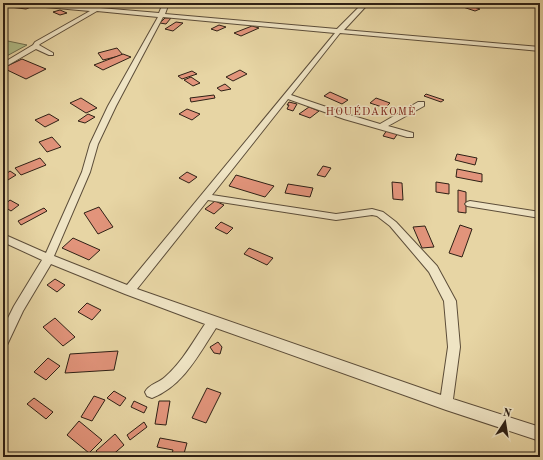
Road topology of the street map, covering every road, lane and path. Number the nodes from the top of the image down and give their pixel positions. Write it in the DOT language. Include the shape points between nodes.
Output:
graph roads {
  1 [pos="23,3"];
  2 [pos="166,3"];
  3 [pos="366,3"];
  4 [pos="95,10"];
  5 [pos="160,16"];
  6 [pos="340,31"];
  7 [pos="540,41"];
  8 [pos="36,46"];
  9 [pos="530,48"];
  10 [pos="540,49"];
  11 [pos="51,54"];
  12 [pos="3,66"];
  13 [pos="287,96"];
  14 [pos="420,104"];
  15 [pos="382,126"];
  16 [pos="410,135"];
  17 [pos="206,197"];
  18 [pos="470,204"];
  19 [pos="540,215"];
  20 [pos="3,238"];
  21 [pos="48,259"];
  22 [pos="130,291"];
  23 [pos="213,322"];
  24 [pos="3,341"];
  25 [pos="152,392"];
  26 [pos="446,404"];
  27 [pos="540,434"];
  1 -- 4 [label="street"];
  2 -- 5 [label="street"];
  3 -- 6 [label="street"];
  4 -- 5 [label="street"];
  4 -- 8 [label="street" via="40,41"];
  5 -- 6 [label="street"];
  5 -- 21 [label="street" via="94,144 86,172"];
  6 -- 9 [label="street"];
  6 -- 13 [label="street"];
  7 -- 9 [label="street"];
  8 -- 11 [label="street"];
  8 -- 12 [label="street"];
  9 -- 10 [label="street"];
  13 -- 15 [label="street"];
  13 -- 17 [label="street"];
  14 -- 15 [label="street"];
  15 -- 16 [label="street"];
  17 -- 22 [label="street"];
  17 -- 26 [label="street" via="336,217 372,212 380,214 393,224 433,269 450,301 454,347"];
  18 -- 19 [label="street"];
  20 -- 21 [label="street"];
  21 -- 22 [label="street"];
  21 -- 24 [label="street"];
  22 -- 23 [label="street"];
  23 -- 25 [label="street" via="186,363 169,382"];
  23 -- 26 [label="street"];
  26 -- 27 [label="street"];
}
